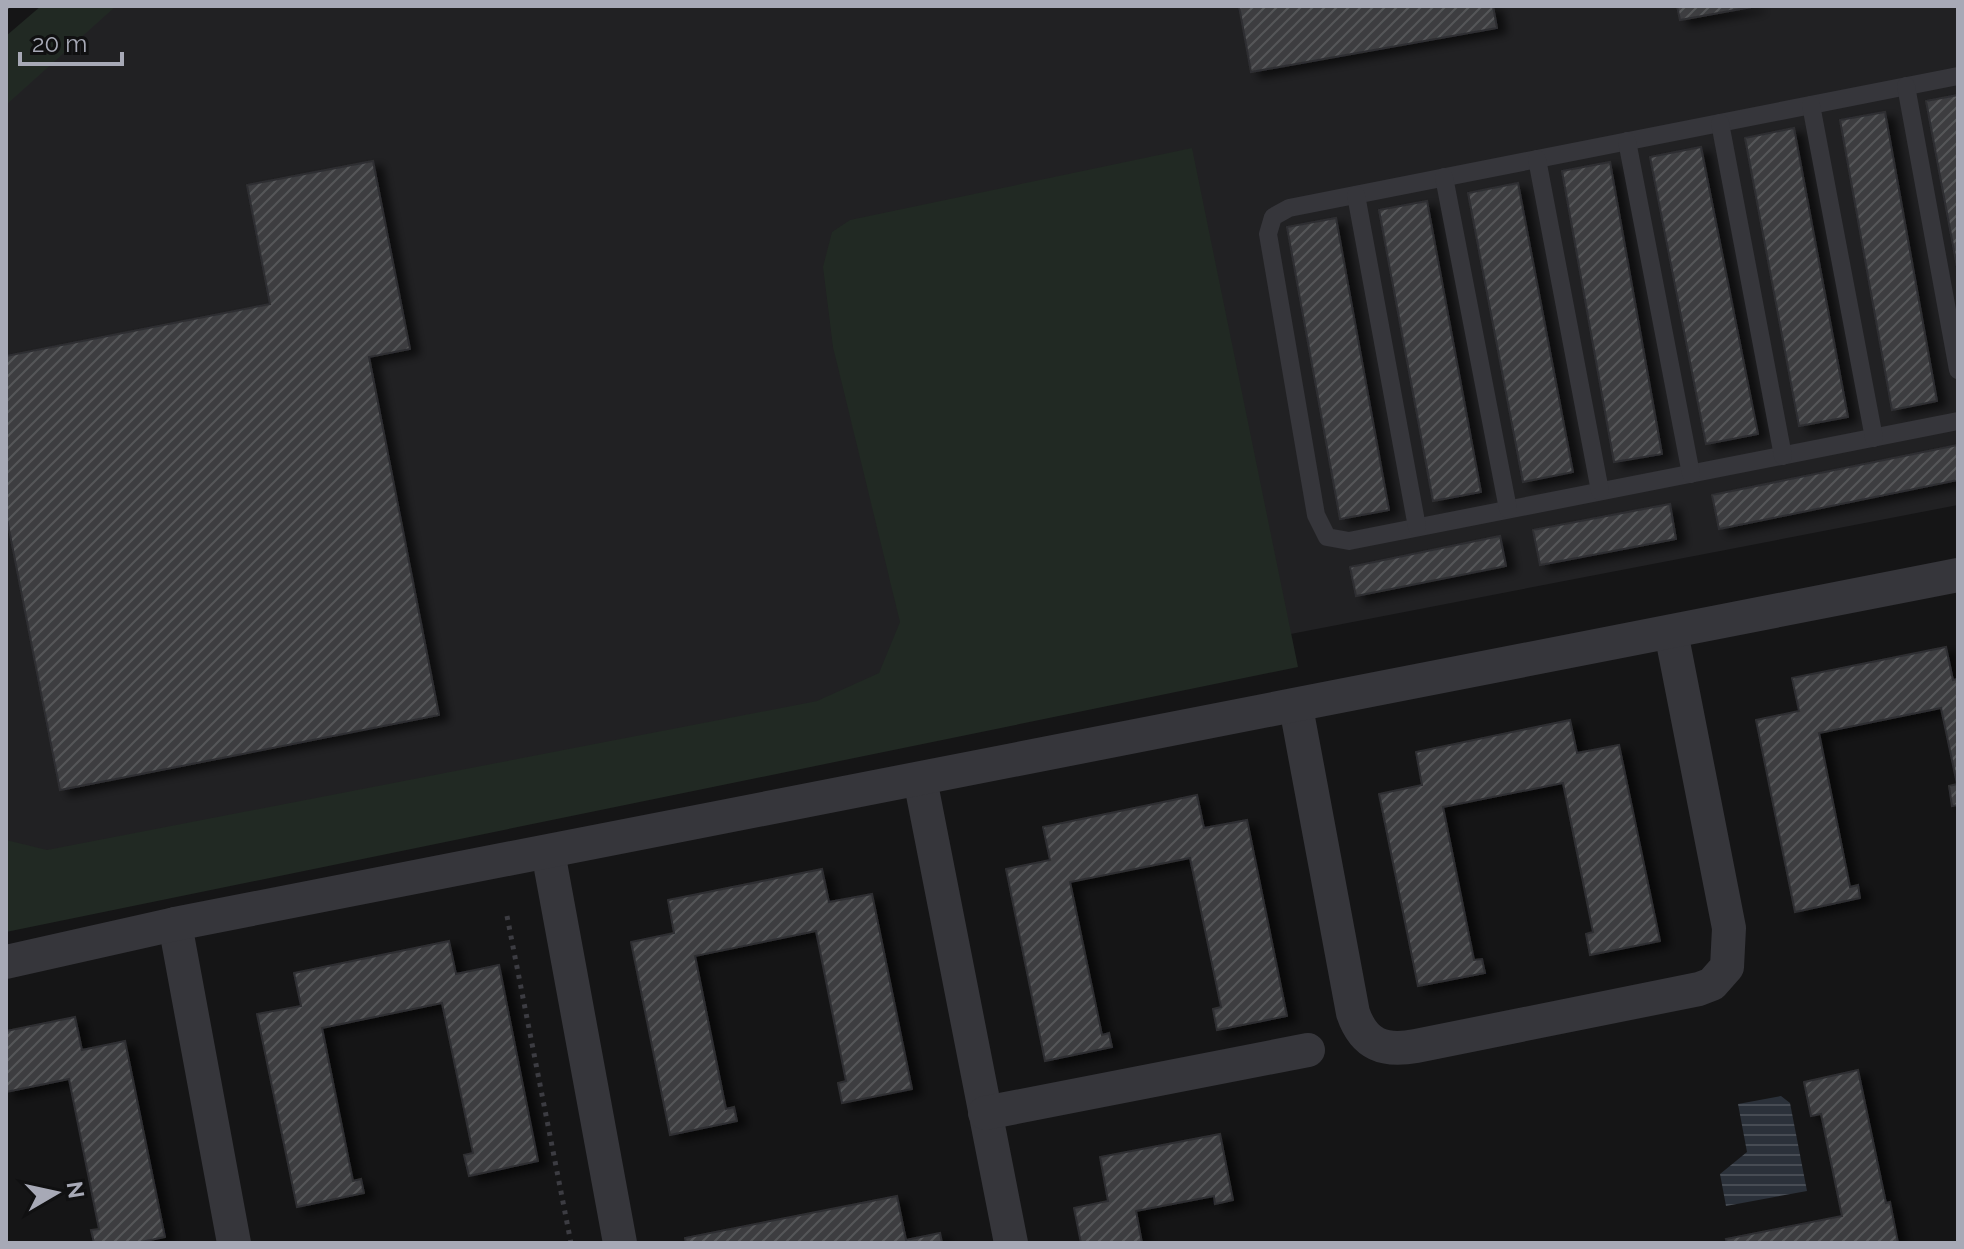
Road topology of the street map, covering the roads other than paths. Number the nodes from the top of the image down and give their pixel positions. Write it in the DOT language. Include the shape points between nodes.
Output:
graph roads {
  1 [pos="1958,76"];
  2 [pos="1906,86"];
  3 [pos="1811,105"];
  4 [pos="1720,123"];
  5 [pos="1627,141"];
  6 [pos="1537,159"];
  7 [pos="1444,177"];
  8 [pos="1356,195"];
  9 [pos="1958,370"];
  10 [pos="1958,421"];
  11 [pos="1874,438"];
  12 [pos="1783,456"];
  13 [pos="1691,474"];
  14 [pos="1600,491"];
  15 [pos="1508,509"];
  16 [pos="1417,527"];
  17 [pos="1958,575"];
  18 [pos="1671,632"];
  19 [pos="1296,707"];
  20 [pos="920,779"];
  21 [pos="548,852"];
  22 [pos="175,924"];
  23 [pos="6,962"];
  24 [pos="1308,1050"];
  25 [pos="985,1113"];
  26 [pos="234,1243"];
  27 [pos="620,1243"];
  28 [pos="1011,1243"];
  1 -- 2 [label="lane"];
  2 -- 3 [label="lane"];
  2 -- 9 [label="lane"];
  3 -- 4 [label="lane"];
  3 -- 11 [label="lane"];
  4 -- 5 [label="lane"];
  4 -- 12 [label="lane"];
  5 -- 6 [label="lane"];
  5 -- 13 [label="lane"];
  6 -- 7 [label="lane"];
  6 -- 14 [label="lane"];
  7 -- 8 [label="lane"];
  7 -- 15 [label="lane"];
  8 -- 16 [label="lane"];
  8 -- 16 [label="lane" via="1289,208 1273,217 1268,234 1316,515 1327,537 1349,541"];
  10 -- 11 [label="lane"];
  11 -- 12 [label="lane"];
  12 -- 13 [label="lane"];
  13 -- 14 [label="lane"];
  14 -- 15 [label="lane"];
  15 -- 16 [label="lane"];
  17 -- 18 [label="street"];
  18 -- 19 [label="street"];
  18 -- 19 [label="street" via="1729,928 1727,967 1712,984 1699,989 1416,1046 1377,1046 1361,1031 1353,1013"];
  19 -- 20 [label="street"];
  20 -- 21 [label="street"];
  20 -- 25 [label="street"];
  21 -- 22 [label="street"];
  21 -- 27 [label="street"];
  22 -- 23 [label="street"];
  22 -- 26 [label="street"];
  24 -- 25 [label="street"];
  25 -- 28 [label="street"];
}
